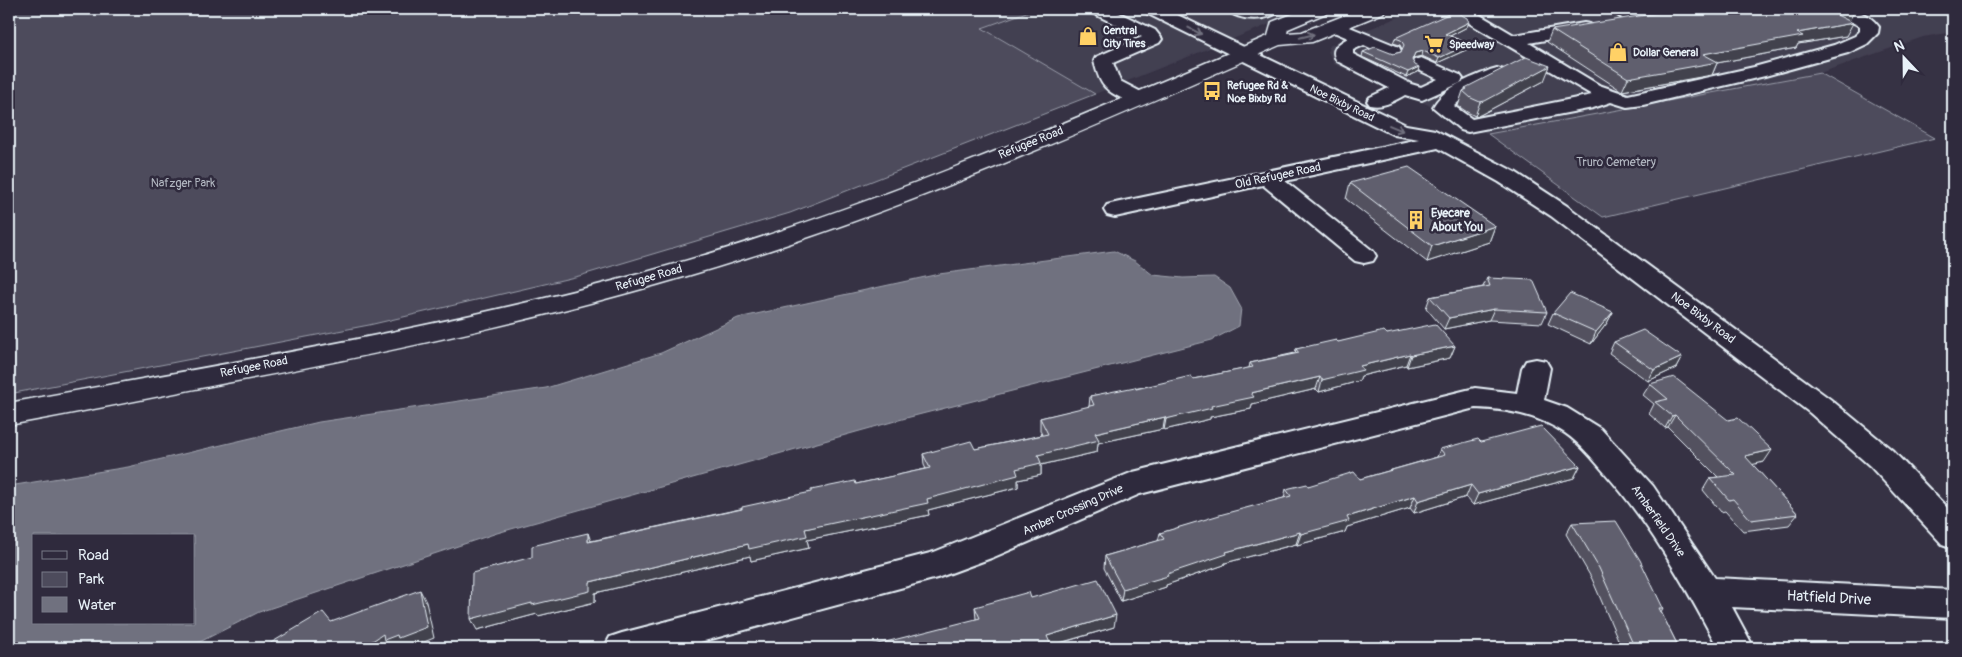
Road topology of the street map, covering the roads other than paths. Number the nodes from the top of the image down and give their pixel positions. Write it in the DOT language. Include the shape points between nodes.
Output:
graph roads {
  1 [pos="1098,9"];
  2 [pos="1152,9"];
  3 [pos="1187,9"];
  4 [pos="1236,9"];
  5 [pos="1272,9"];
  6 [pos="1319,9"];
  7 [pos="1377,9"];
  8 [pos="1458,9"];
  9 [pos="1838,9"];
  10 [pos="1646,16"];
  11 [pos="1612,19"];
  12 [pos="1335,26"];
  13 [pos="1363,38"];
  14 [pos="1511,41"];
  15 [pos="1269,42"];
  16 [pos="1392,51"];
  17 [pos="1242,54"];
  18 [pos="1521,62"];
  19 [pos="1421,64"];
  20 [pos="1404,88"];
  21 [pos="1608,96"];
  22 [pos="1138,98"];
  23 [pos="1377,101"];
  24 [pos="1468,126"];
  25 [pos="1441,140"];
  26 [pos="1381,155"];
  27 [pos="1406,171"];
  28 [pos="1268,178"];
  29 [pos="1115,210"];
  30 [pos="1364,256"];
  31 [pos="1536,368"];
  32 [pos="1528,405"];
  33 [pos="9,414"];
  34 [pos="1953,535"];
  35 [pos="1706,592"];
  36 [pos="1953,604"];
  37 [pos="622,648"];
  38 [pos="1736,648"];
  1 -- 22 [label="street" via="1153,39 1103,61 1112,84"];
  2 -- 17 [label="street, Noe Bixby Road, one-way"];
  3 -- 15 [label="street, Noe Bixby Road"];
  4 -- 5 [label="street" via="1254,15"];
  6 -- 15 [label="main road" via="1279,26"];
  7 -- 12 [label="main road"];
  8 -- 14 [label="street"];
  9 -- 21 [label="street" via="1866,22 1870,27 1869,33 1841,49 1748,74 1643,99 1627,101"];
  10 -- 11 [label="street"];
  11 -- 14 [label="street"];
  12 -- 13 [label="street"];
  15 -- 12 [label="main road, one-way" via="1305,38"];
  13 -- 16 [label="street"];
  13 -- 20 [label="street" via="1344,48 1344,56"];
  14 -- 18 [label="street"];
  15 -- 17 [label="main road, Refugee Road"];
  15 -- 23 [label="street, Noe Bixby Road"];
  17 -- 22 [label="main road, Refugee Road"];
  17 -- 25 [label="street, Noe Bixby Road, one-way" via="1401,131"];
  18 -- 21 [label="street"];
  18 -- 24 [label="street" via="1451,96 1445,102 1443,107 1449,114"];
  19 -- 20 [label="street" via="1453,79 1422,94"];
  20 -- 23 [label="street"];
  21 -- 24 [label="street" via="1593,102"];
  22 -- 33 [label="main road, Refugee Road" via="857,213 660,276 478,322 370,345"];
  23 -- 25 [label="street, Noe Bixby Road" via="1420,123"];
  24 -- 25 [label="street"];
  25 -- 26 [label="street, Old Refugee Road"];
  25 -- 34 [label="street, Noe Bixby Road" via="1530,191 1780,375 1881,458"];
  26 -- 27 [label="street"];
  26 -- 28 [label="street, Old Refugee Road"];
  28 -- 29 [label="street, Old Refugee Road"];
  28 -- 30 [label="street"];
  31 -- 32 [label="street"];
  32 -- 35 [label="street, Amberfield Drive" via="1557,415 1591,437 1642,494"];
  32 -- 37 [label="street, Amber Crossing Drive" via="1475,398 1443,404 1133,484 937,565"];
  35 -- 36 [label="street, Hatfield Drive"];
  35 -- 38 [label="street, Amberfield Drive"];
}
